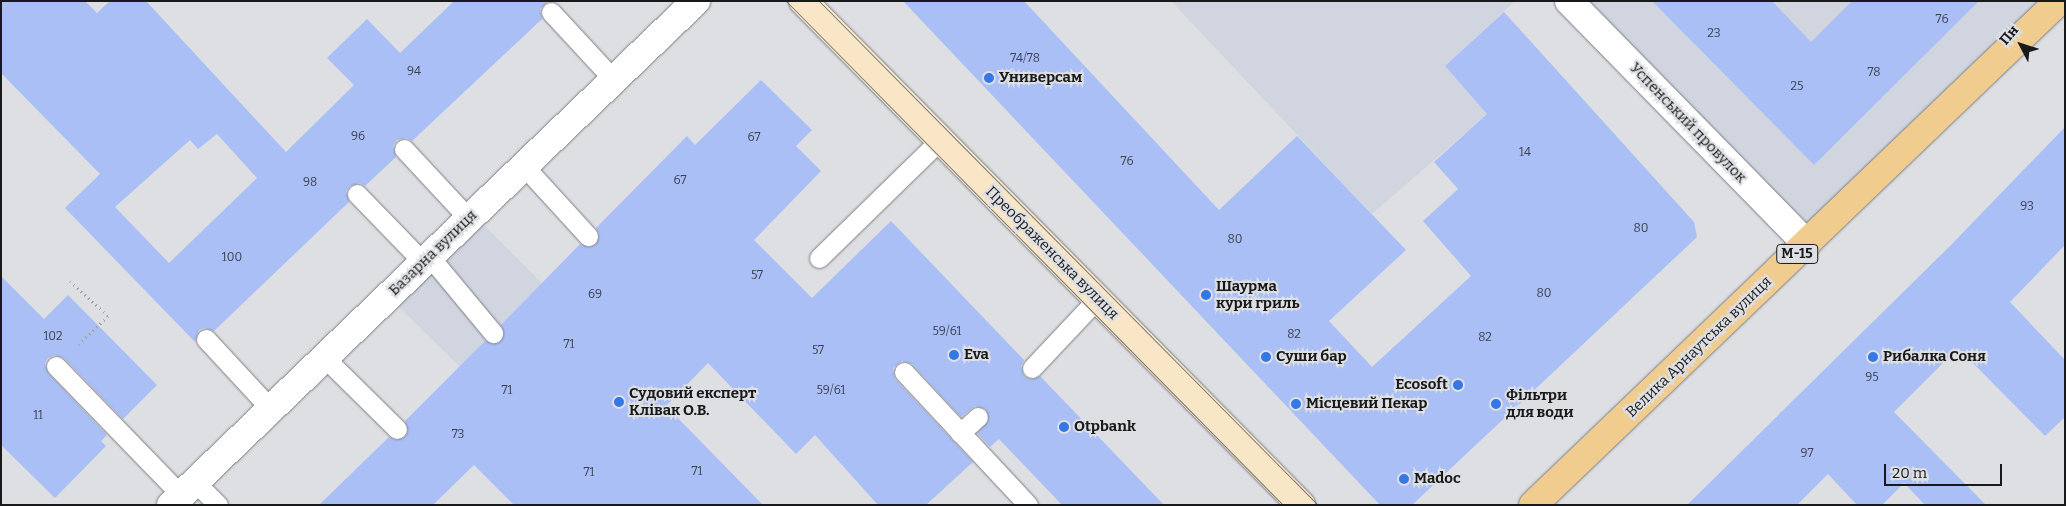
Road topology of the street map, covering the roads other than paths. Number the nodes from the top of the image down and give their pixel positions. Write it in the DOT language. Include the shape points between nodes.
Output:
graph roads {
  1 [pos="696,1"];
  2 [pos="803,1"];
  3 [pos="1569,1"];
  4 [pos="2058,1"];
  5 [pos="551,12"];
  6 [pos="614,80"];
  7 [pos="940,140"];
  8 [pos="404,149"];
  9 [pos="524,166"];
  10 [pos="356,194"];
  11 [pos="469,219"];
  12 [pos="588,236"];
  13 [pos="1807,244"];
  14 [pos="820,258"];
  15 [pos="426,260"];
  16 [pos="1097,299"];
  17 [pos="493,332"];
  18 [pos="206,339"];
  19 [pos="325,358"];
  20 [pos="56,366"];
  21 [pos="1032,368"];
  22 [pos="904,372"];
  23 [pos="270,408"];
  24 [pos="978,417"];
  25 [pos="397,429"];
  26 [pos="960,432"];
  27 [pos="182,494"];
  28 [pos="218,505"];
  29 [pos="1028,505"];
  30 [pos="1301,505"];
  31 [pos="1533,505"];
  1 -- 6 [label="street, Базарна вулиця"];
  2 -- 7 [label="main road, Преображенська вулиця"];
  3 -- 13 [label="street, Успенський провулок"];
  4 -- 13 [label="main road, Велика Арнаутська вулиця / М-15"];
  5 -- 6 [label="lane"];
  6 -- 9 [label="street, Базарна вулиця"];
  7 -- 14 [label="lane"];
  7 -- 16 [label="main road, Преображенська вулиця"];
  8 -- 11 [label="lane"];
  9 -- 11 [label="street, Базарна вулиця"];
  9 -- 12 [label="lane"];
  10 -- 15 [label="lane"];
  11 -- 15 [label="street, Базарна вулиця"];
  13 -- 31 [label="main road, Велика Арнаутська вулиця / М-15"];
  15 -- 17 [label="lane"];
  15 -- 19 [label="street, Базарна вулиця"];
  16 -- 21 [label="lane"];
  16 -- 30 [label="main road, Преображенська вулиця"];
  18 -- 23 [label="lane"];
  19 -- 23 [label="street, Базарна вулиця"];
  19 -- 25 [label="lane"];
  20 -- 27 [label="lane"];
  22 -- 26 [label="lane"];
  23 -- 27 [label="street, Базарна вулиця"];
  24 -- 26 [label="lane"];
  26 -- 29 [label="lane"];
  27 -- 28 [label="lane"];
}
